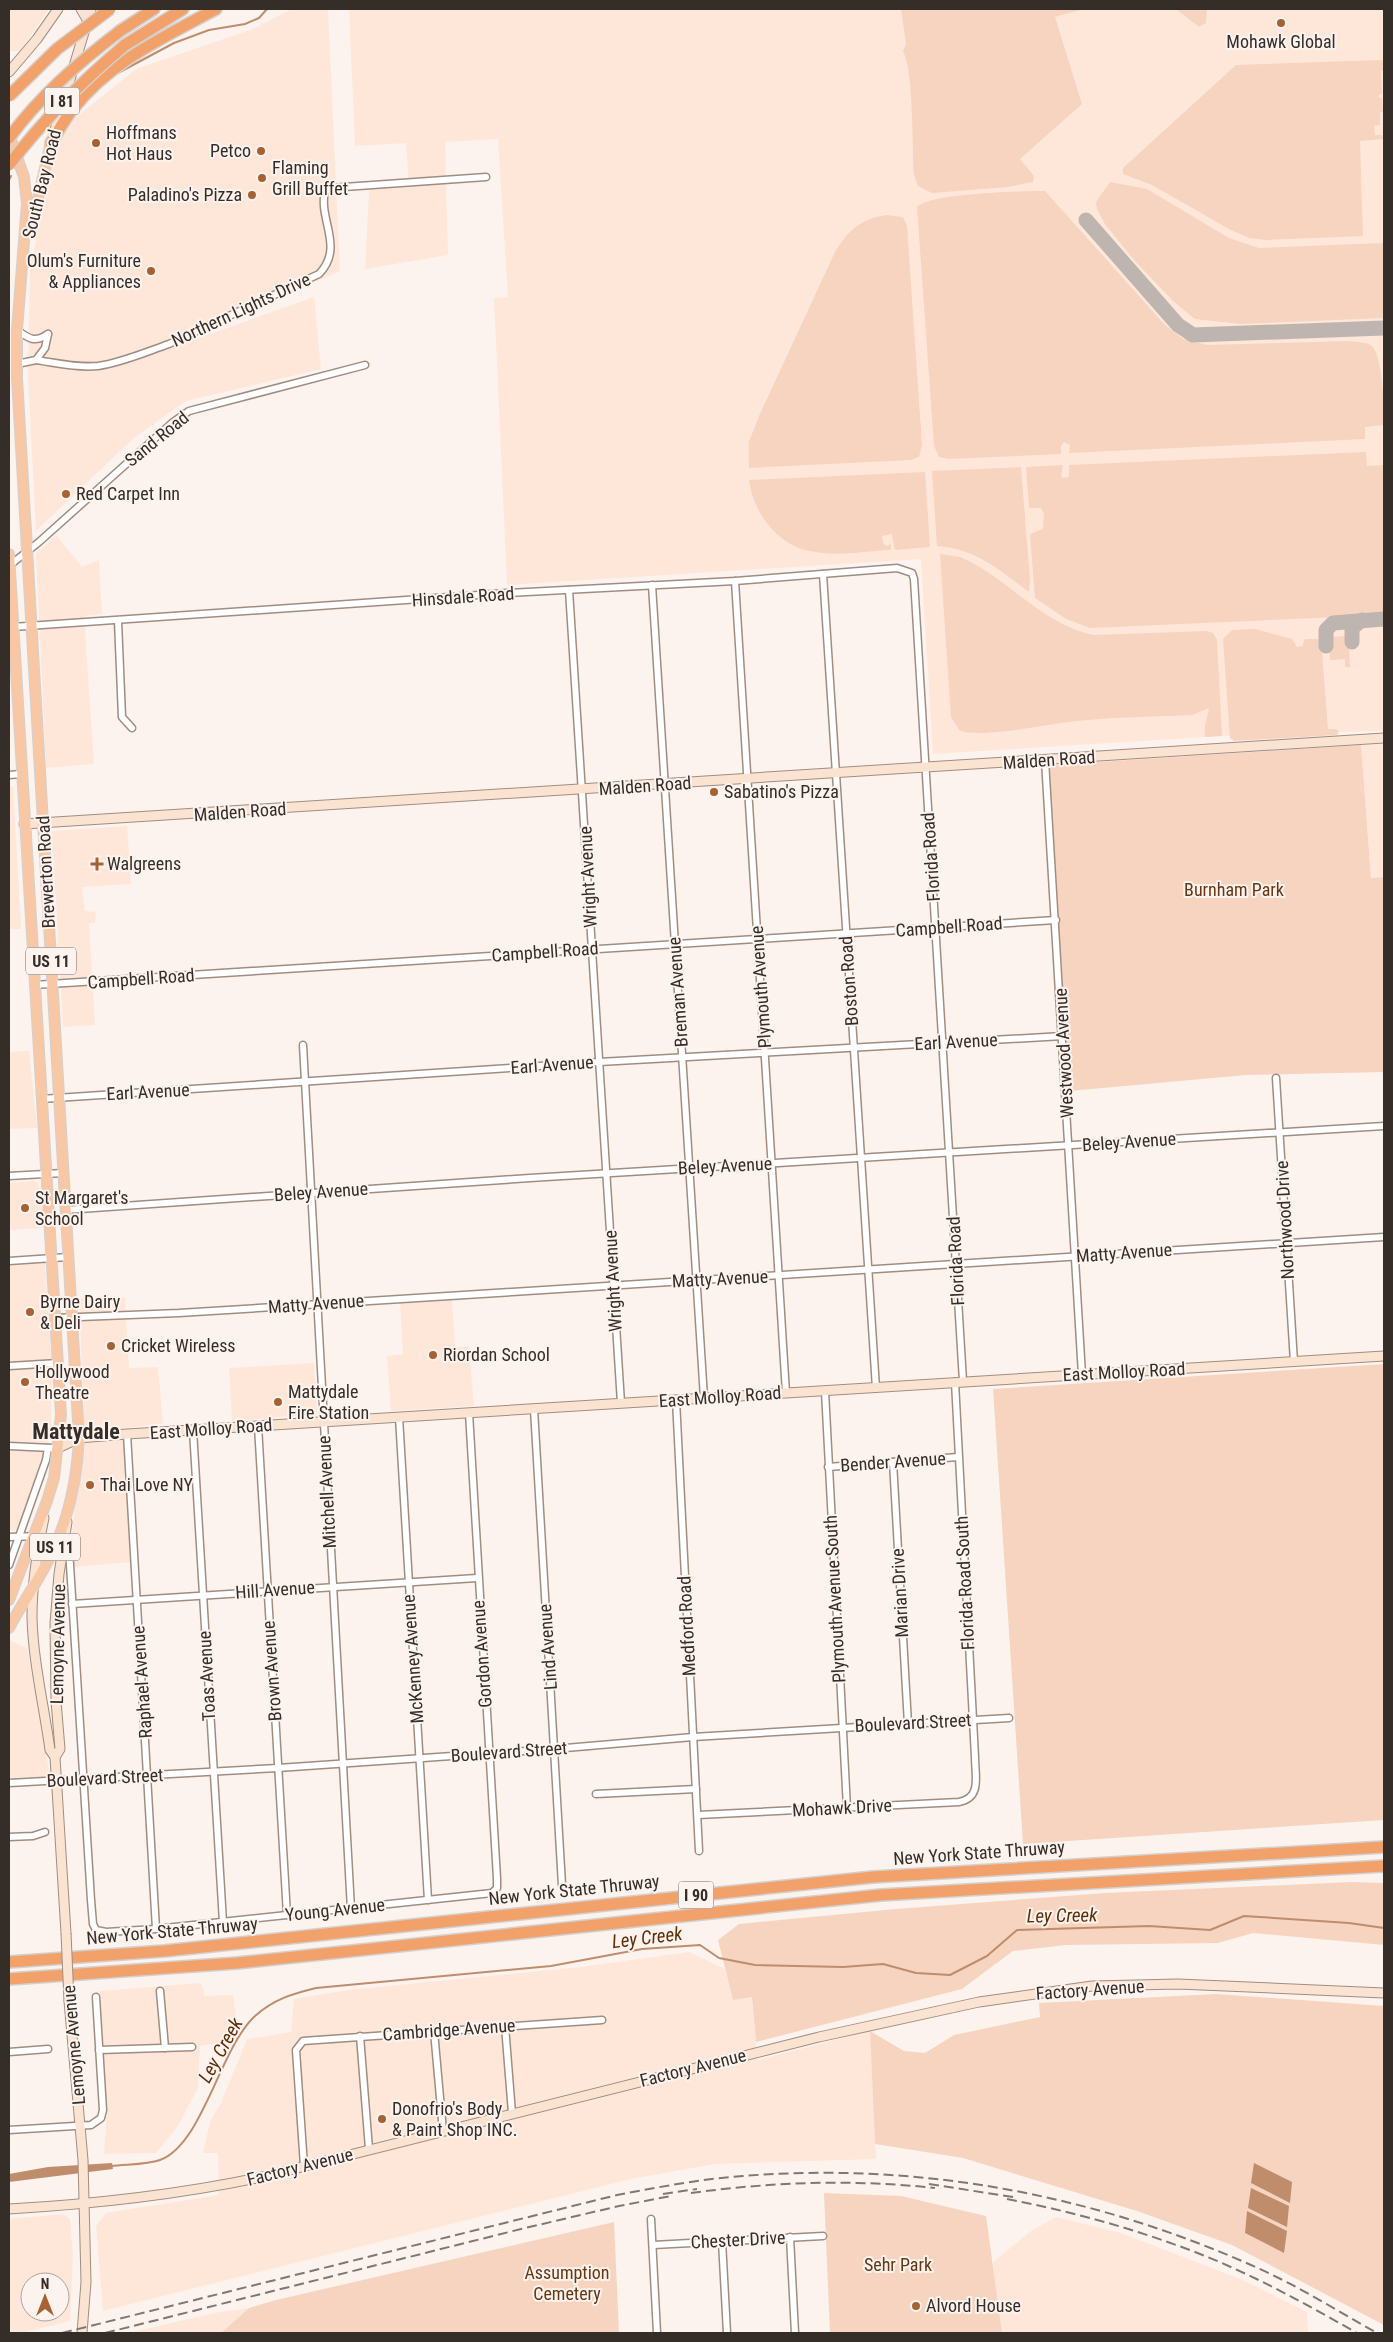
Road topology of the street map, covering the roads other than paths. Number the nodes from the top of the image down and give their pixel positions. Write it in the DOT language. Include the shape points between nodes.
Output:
graph roads {
  1 [pos="58,9"];
  2 [pos="81,9"];
  3 [pos="91,9"];
  4 [pos="110,9"];
  5 [pos="154,9"];
  6 [pos="183,9"];
  7 [pos="216,9"];
  8 [pos="88,21"];
  9 [pos="9,72"];
  10 [pos="9,96"];
  11 [pos="9,134"];
  12 [pos="10,142"];
  13 [pos="51,143"];
  14 [pos="9,165"];
  15 [pos="486,178"];
  16 [pos="21,273"];
  17 [pos="17,330"];
  18 [pos="36,360"];
  19 [pos="365,364"];
  20 [pos="13,365"];
  21 [pos="27,551"];
  22 [pos="9,554"];
  23 [pos="10,564"];
  24 [pos="912,573"];
  25 [pos="823,574"];
  26 [pos="735,581"];
  27 [pos="652,585"];
  28 [pos="568,590"];
  29 [pos="118,620"];
  30 [pos="31,626"];
  31 [pos="13,627"];
  32 [pos="132,728"];
  33 [pos="1384,738"];
  34 [pos="1045,760"];
  35 [pos="925,769"];
  36 [pos="22,774"];
  37 [pos="836,774"];
  38 [pos="9,775"];
  39 [pos="748,779"];
  40 [pos="665,785"];
  41 [pos="582,790"];
  42 [pos="24,824"];
  43 [pos="43,824"];
  44 [pos="1056,920"];
  45 [pos="936,928"];
  46 [pos="845,933"];
  47 [pos="758,938"];
  48 [pos="674,944"];
  49 [pos="592,949"];
  50 [pos="52,984"];
  51 [pos="34,985"];
  52 [pos="1063,1036"];
  53 [pos="942,1043"];
  54 [pos="303,1045"];
  55 [pos="854,1048"];
  56 [pos="765,1052"];
  57 [pos="682,1058"];
  58 [pos="599,1062"];
  59 [pos="1276,1078"];
  60 [pos="304,1082"];
  61 [pos="59,1098"];
  62 [pos="41,1099"];
  63 [pos="1384,1126"];
  64 [pos="1280,1133"];
  65 [pos="1069,1146"];
  66 [pos="950,1153"];
  67 [pos="861,1158"];
  68 [pos="772,1164"];
  69 [pos="689,1168"];
  70 [pos="63,1173"];
  71 [pos="46,1174"];
  72 [pos="606,1174"];
  73 [pos="9,1176"];
  74 [pos="310,1193"];
  75 [pos="65,1210"];
  76 [pos="1384,1237"];
  77 [pos="1286,1243"];
  78 [pos="1076,1256"];
  79 [pos="68,1257"];
  80 [pos="51,1258"];
  81 [pos="9,1261"];
  82 [pos="957,1264"];
  83 [pos="868,1269"];
  84 [pos="780,1275"];
  85 [pos="696,1280"];
  86 [pos="614,1285"];
  87 [pos="317,1304"];
  88 [pos="55,1318"];
  89 [pos="72,1318"];
  90 [pos="1384,1356"];
  91 [pos="1294,1362"];
  92 [pos="58,1363"];
  93 [pos="9,1366"];
  94 [pos="1082,1376"];
  95 [pos="959,1381"];
  96 [pos="876,1388"];
  97 [pos="825,1391"];
  98 [pos="786,1393"];
  99 [pos="704,1398"];
  100 [pos="676,1400"];
  101 [pos="621,1403"];
  102 [pos="534,1409"];
  103 [pos="469,1412"];
  104 [pos="398,1417"];
  105 [pos="323,1422"];
  106 [pos="258,1426"];
  107 [pos="193,1430"];
  108 [pos="127,1434"];
  109 [pos="79,1438"];
  110 [pos="9,1446"];
  111 [pos="53,1448"];
  112 [pos="958,1457"];
  113 [pos="893,1462"];
  114 [pos="828,1466"];
  115 [pos="9,1536"];
  116 [pos="20,1536"];
  117 [pos="37,1536"];
  118 [pos="61,1541"];
  119 [pos="9,1565"];
  120 [pos="477,1578"];
  121 [pos="408,1583"];
  122 [pos="332,1587"];
  123 [pos="33,1589"];
  124 [pos="267,1591"];
  125 [pos="202,1595"];
  126 [pos="137,1599"];
  127 [pos="9,1600"];
  128 [pos="72,1604"];
  129 [pos="9,1628"];
  130 [pos="1009,1718"];
  131 [pos="972,1721"];
  132 [pos="908,1724"];
  133 [pos="841,1727"];
  134 [pos="693,1737"];
  135 [pos="554,1749"];
  136 [pos="489,1754"];
  137 [pos="56,1758"];
  138 [pos="418,1758"];
  139 [pos="342,1763"];
  140 [pos="278,1768"];
  141 [pos="213,1772"];
  142 [pos="148,1776"];
  143 [pos="84,1779"];
  144 [pos="58,1780"];
  145 [pos="9,1783"];
  146 [pos="975,1784"];
  147 [pos="696,1789"];
  148 [pos="596,1794"];
  149 [pos="847,1808"];
  150 [pos="698,1815"];
  151 [pos="45,1832"];
  152 [pos="9,1837"];
  153 [pos="1384,1847"];
  154 [pos="699,1852"];
  155 [pos="1384,1866"];
  156 [pos="562,1885"];
  157 [pos="492,1894"];
  158 [pos="428,1900"];
  159 [pos="351,1909"];
  160 [pos="287,1915"];
  161 [pos="223,1922"];
  162 [pos="156,1929"];
  163 [pos="9,1962"];
  164 [pos="9,1979"];
  165 [pos="160,1991"];
  166 [pos="1384,1993"];
  167 [pos="96,1997"];
  168 [pos="602,2020"];
  169 [pos="506,2026"];
  170 [pos="434,2031"];
  171 [pos="360,2036"];
  172 [pos="192,2047"];
  173 [pos="164,2048"];
  174 [pos="48,2049"];
  175 [pos="99,2050"];
  176 [pos="9,2052"];
  177 [pos="512,2113"];
  178 [pos="80,2126"];
  179 [pos="9,2130"];
  180 [pos="443,2131"];
  181 [pos="369,2150"];
  182 [pos="304,2166"];
  183 [pos="83,2204"];
  184 [pos="9,2209"];
  185 [pos="651,2218"];
  186 [pos="823,2236"];
  187 [pos="790,2237"];
  188 [pos="722,2241"];
  189 [pos="653,2245"];
  190 [pos="82,2333"];
  191 [pos="657,2333"];
  192 [pos="727,2333"];
  193 [pos="796,2333"];
  1 -- 9 [label="street"];
  2 -- 8 [label="street"];
  3 -- 8 [label="street, South Bay Road"];
  4 -- 10 [label="highway, bridge" via="57,49"];
  5 -- 12 [label="highway, I 81, bridge" via="80,61 48,91"];
  6 -- 14 [label="highway, I 81, bridge" via="125,45 90,74 53,110"];
  7 -- 13 [label="highway" via="149,44 116,66 75,106"];
  8 -- 13 [label="street, South Bay Road"];
  11 -- 12 [label="main road, Brewerton Road / US 11"];
  12 -- 16 [label="main road, Brewerton Road / US 11" via="24,177 27,203"];
  13 -- 16 [label="main road, South Bay Road"];
  15 -- 18 [label="street, Northern Lights Drive" via="330,188 324,191 323,200 330,255 319,274 148,352 97,366"];
  16 -- 17 [label="main road, Brewerton Road / US 11"];
  17 -- 18 [label="street" via="33,340 40,340 48,334 45,348"];
  17 -- 20 [label="main road, Brewerton Road / US 11"];
  18 -- 20 [label="street"];
  19 -- 21 [label="street, Sand Road" via="189,412 172,422"];
  20 -- 21 [label="main road, Brewerton Road / US 11"];
  21 -- 23 [label="street, Sand Road"];
  21 -- 30 [label="main road, Brewerton Road / US 11"];
  22 -- 23 [label="main road, Brewerton Road / US 11"];
  23 -- 31 [label="main road, Brewerton Road / US 11"];
  24 -- 25 [label="street, Hinsdale Road" via="897,568"];
  24 -- 35 [label="street, Florida Road"];
  25 -- 26 [label="street, Hinsdale Road"];
  25 -- 37 [label="street, Boston Road"];
  26 -- 27 [label="street, Hinsdale Road"];
  26 -- 39 [label="street, Plymouth Avenue"];
  27 -- 28 [label="street, Hinsdale Road"];
  27 -- 40 [label="street, Breman Avenue"];
  28 -- 29 [label="street, Hinsdale Road"];
  28 -- 41 [label="street, Wright Avenue"];
  29 -- 30 [label="street, Hinsdale Road"];
  29 -- 32 [label="street" via="122,717"];
  30 -- 31 [label="street, Hinsdale Road"];
  30 -- 43 [label="main road, Brewerton Road / US 11"];
  31 -- 36 [label="main road, Brewerton Road / US 11"];
  33 -- 34 [label="street, Malden Road"];
  34 -- 35 [label="street, Malden Road"];
  34 -- 44 [label="street, Westwood Avenue"];
  35 -- 37 [label="street, Malden Road"];
  35 -- 45 [label="street, Florida Road"];
  36 -- 38 [label="street"];
  36 -- 42 [label="main road, Brewerton Road / US 11"];
  37 -- 39 [label="street, Malden Road"];
  37 -- 46 [label="street, Boston Road"];
  39 -- 40 [label="street, Malden Road"];
  39 -- 47 [label="street, Plymouth Avenue"];
  40 -- 41 [label="street, Malden Road"];
  40 -- 48 [label="street, Breman Avenue"];
  41 -- 43 [label="street, Malden Road"];
  41 -- 49 [label="street, Wright Avenue"];
  42 -- 43 [label="street, Malden Road"];
  42 -- 51 [label="main road, Brewerton Road / US 11"];
  43 -- 50 [label="main road, Brewerton Road / US 11"];
  44 -- 45 [label="street, Campbell Road"];
  44 -- 52 [label="street, Westwood Avenue"];
  45 -- 46 [label="street, Campbell Road"];
  45 -- 53 [label="street, Florida Road"];
  46 -- 47 [label="street, Campbell Road"];
  46 -- 55 [label="street, Boston Road"];
  47 -- 48 [label="street, Campbell Road"];
  47 -- 56 [label="street, Plymouth Avenue"];
  48 -- 49 [label="street, Campbell Road"];
  48 -- 57 [label="street, Breman Avenue"];
  49 -- 50 [label="street, Campbell Road"];
  49 -- 58 [label="street, Wright Avenue"];
  50 -- 51 [label="street, Campbell Road"];
  50 -- 61 [label="main road, Brewerton Road / US 11"];
  51 -- 62 [label="main road, Brewerton Road / US 11"];
  52 -- 53 [label="street, Earl Avenue"];
  52 -- 65 [label="street, Westwood Avenue"];
  53 -- 55 [label="street, Earl Avenue"];
  53 -- 66 [label="street, Florida Road"];
  54 -- 60 [label="street, Mitchell Avenue"];
  55 -- 56 [label="street, Earl Avenue"];
  55 -- 67 [label="street, Boston Road"];
  56 -- 57 [label="street, Earl Avenue"];
  56 -- 68 [label="street, Plymouth Avenue"];
  57 -- 58 [label="street, Earl Avenue"];
  57 -- 69 [label="street, Breman Avenue"];
  58 -- 60 [label="street, Earl Avenue"];
  58 -- 72 [label="street, Wright Avenue"];
  59 -- 64 [label="street, Northwood Drive"];
  60 -- 61 [label="street, Earl Avenue"];
  60 -- 74 [label="street, Mitchell Avenue"];
  61 -- 62 [label="street, Earl Avenue"];
  61 -- 70 [label="main road, Brewerton Road / US 11"];
  62 -- 71 [label="main road, Brewerton Road / US 11"];
  63 -- 64 [label="street, Beley Avenue"];
  64 -- 65 [label="street, Beley Avenue"];
  64 -- 77 [label="street, Northwood Drive"];
  65 -- 66 [label="street, Beley Avenue"];
  65 -- 78 [label="street, Westwood Avenue"];
  66 -- 67 [label="street, Beley Avenue"];
  66 -- 82 [label="street, Florida Road"];
  67 -- 68 [label="street, Beley Avenue"];
  67 -- 83 [label="street, Boston Road"];
  68 -- 69 [label="street, Beley Avenue"];
  68 -- 84 [label="street, Plymouth Avenue"];
  69 -- 72 [label="street, Beley Avenue"];
  69 -- 85 [label="street, Breman Avenue"];
  70 -- 71 [label="street"];
  70 -- 75 [label="main road, Brewerton Road / US 11"];
  71 -- 73 [label="street"];
  71 -- 80 [label="main road, Brewerton Road / US 11"];
  72 -- 74 [label="street, Beley Avenue"];
  72 -- 86 [label="street, Wright Avenue"];
  74 -- 75 [label="street, Beley Avenue"];
  74 -- 87 [label="street, Mitchell Avenue"];
  75 -- 79 [label="main road, Brewerton Road / US 11"];
  76 -- 77 [label="street, Matty Avenue"];
  77 -- 78 [label="street, Matty Avenue"];
  77 -- 91 [label="street, Northwood Drive"];
  78 -- 82 [label="street, Matty Avenue"];
  78 -- 94 [label="street, Westwood Avenue"];
  79 -- 80 [label="street"];
  79 -- 89 [label="main road, Brewerton Road / US 11"];
  80 -- 81 [label="street"];
  80 -- 88 [label="main road, Brewerton Road / US 11"];
  82 -- 83 [label="street, Matty Avenue"];
  82 -- 95 [label="street, Florida Road"];
  83 -- 84 [label="street, Matty Avenue"];
  83 -- 96 [label="street, Boston Road"];
  84 -- 85 [label="street, Matty Avenue"];
  84 -- 98 [label="street, Plymouth Avenue"];
  85 -- 86 [label="street, Matty Avenue"];
  85 -- 99 [label="street, Breman Avenue"];
  86 -- 87 [label="street, Matty Avenue"];
  86 -- 101 [label="street, Wright Avenue"];
  87 -- 89 [label="street, Matty Avenue"];
  87 -- 105 [label="street, Mitchell Avenue"];
  88 -- 89 [label="street, Matty Avenue"];
  88 -- 92 [label="main road, Brewerton Road / US 11"];
  89 -- 109 [label="main road, Brewerton Road / US 11"];
  90 -- 91 [label="street, East Molloy Road"];
  91 -- 94 [label="street, East Molloy Road"];
  92 -- 93 [label="street"];
  92 -- 111 [label="main road, Brewerton Road / US 11" via="61,1415"];
  94 -- 95 [label="street, East Molloy Road"];
  95 -- 96 [label="street, East Molloy Road"];
  95 -- 112 [label="street, Florida Road South"];
  96 -- 97 [label="street, East Molloy Road"];
  97 -- 98 [label="street, East Molloy Road"];
  97 -- 114 [label="street, Plymouth Avenue South"];
  98 -- 99 [label="street, East Molloy Road"];
  99 -- 100 [label="street, East Molloy Road"];
  100 -- 101 [label="street, East Molloy Road"];
  100 -- 134 [label="street, Medford Road"];
  101 -- 102 [label="street, East Molloy Road"];
  102 -- 103 [label="street, East Molloy Road"];
  102 -- 135 [label="street, Lind Avenue"];
  103 -- 104 [label="street, East Molloy Road"];
  103 -- 120 [label="street, Gordon Avenue"];
  104 -- 105 [label="street, East Molloy Road"];
  104 -- 121 [label="street, McKenney Avenue"];
  105 -- 106 [label="street, East Molloy Road"];
  105 -- 122 [label="street, Mitchell Avenue"];
  106 -- 107 [label="street, East Molloy Road"];
  106 -- 124 [label="street, Brown Avenue"];
  107 -- 108 [label="street, East Molloy Road"];
  107 -- 125 [label="street, Toas Avenue"];
  108 -- 109 [label="street, East Molloy Road"];
  108 -- 126 [label="street, Raphael Avenue"];
  109 -- 111 [label="street, East Molloy Road"];
  109 -- 118 [label="main road, Brewerton Road / US 11" via="77,1469"];
  110 -- 111 [label="street"];
  111 -- 116 [label="street"];
  111 -- 117 [label="main road, Brewerton Road / US 11" via="47,1501"];
  112 -- 113 [label="street, Bender Avenue"];
  112 -- 131 [label="street, Florida Road South"];
  113 -- 114 [label="street, Bender Avenue"];
  113 -- 132 [label="street, Marian Drive"];
  114 -- 133 [label="street, Plymouth Avenue South"];
  115 -- 116 [label="street"];
  116 -- 117 [label="street"];
  116 -- 119 [label="street"];
  117 -- 118 [label="street"];
  117 -- 123 [label="street, Lemoyne Avenue"];
  117 -- 127 [label="main road, Brewerton Road / US 11"];
  118 -- 123 [label="main road, Brewerton Road / US 11"];
  118 -- 128 [label="street" via="69,1549"];
  118 -- 137 [label="street, Lemoyne Avenue" via="55,1623 60,1750"];
  120 -- 121 [label="street, Hill Avenue"];
  120 -- 136 [label="street, Gordon Avenue"];
  121 -- 122 [label="street, Hill Avenue"];
  121 -- 138 [label="street, McKenney Avenue"];
  122 -- 124 [label="street, Hill Avenue"];
  122 -- 139 [label="street, Mitchell Avenue"];
  123 -- 129 [label="main road, Brewerton Road / US 11"];
  123 -- 137 [label="street, Lemoyne Avenue" via="38,1670 50,1750"];
  124 -- 125 [label="street, Hill Avenue"];
  124 -- 140 [label="street, Brown Avenue"];
  125 -- 126 [label="street, Hill Avenue"];
  125 -- 141 [label="street, Toas Avenue"];
  126 -- 128 [label="street, Hill Avenue"];
  126 -- 142 [label="street, Raphael Avenue"];
  128 -- 143 [label="street"];
  130 -- 131 [label="street, Boulevard Street"];
  131 -- 132 [label="street, Boulevard Street"];
  131 -- 146 [label="street, Florida Road South"];
  132 -- 133 [label="street, Boulevard Street"];
  133 -- 134 [label="street, Boulevard Street"];
  133 -- 149 [label="street, Plymouth Avenue South"];
  134 -- 135 [label="street, Boulevard Street"];
  134 -- 147 [label="street, Medford Road"];
  135 -- 136 [label="street, Boulevard Street"];
  135 -- 156 [label="street, Lind Avenue"];
  136 -- 138 [label="street, Boulevard Street"];
  136 -- 157 [label="street, Gordon Avenue" via="497,1878"];
  137 -- 144 [label="street, Lemoyne Avenue"];
  138 -- 139 [label="street, Boulevard Street"];
  138 -- 158 [label="street, McKenney Avenue"];
  139 -- 140 [label="street, Boulevard Street"];
  139 -- 159 [label="street, Mitchell Avenue"];
  140 -- 141 [label="street, Boulevard Street"];
  140 -- 160 [label="street, Brown Avenue"];
  141 -- 142 [label="street, Boulevard Street"];
  141 -- 161 [label="street, Toas Avenue"];
  142 -- 143 [label="street, Boulevard Street"];
  142 -- 162 [label="street, Raphael Avenue"];
  143 -- 144 [label="street, Boulevard Street"];
  143 -- 162 [label="street, Young Avenue" via="93,1924 100,1932"];
  144 -- 145 [label="street, Boulevard Street"];
  144 -- 178 [label="street, Lemoyne Avenue, bridge" via="69,2001"];
  146 -- 149 [label="street, Mohawk Drive" via="969,1800 959,1802"];
  147 -- 148 [label="street"];
  147 -- 150 [label="street, Medford Road"];
  149 -- 150 [label="street, Mohawk Drive"];
  150 -- 154 [label="street, Medford Road"];
  151 -- 152 [label="street"];
  153 -- 163 [label="highway, New York State Thruway / I 90" via="873,1877 164,1950"];
  155 -- 164 [label="highway, New York State Thruway / I 90" via="881,1895 237,1963"];
  157 -- 158 [label="street, Young Avenue"];
  158 -- 159 [label="street, Young Avenue"];
  159 -- 160 [label="street, Young Avenue"];
  160 -- 161 [label="street, Young Avenue"];
  161 -- 162 [label="street, Young Avenue"];
  165 -- 173 [label="street"];
  166 -- 177 [label="street, Factory Avenue" via="1178,1984 1054,1990 897,2018"];
  167 -- 175 [label="street"];
  168 -- 169 [label="street, Cambridge Avenue"];
  169 -- 170 [label="street, Cambridge Avenue"];
  169 -- 177 [label="street"];
  170 -- 171 [label="street, Cambridge Avenue"];
  170 -- 180 [label="street"];
  171 -- 181 [label="street"];
  171 -- 182 [label="street, Cambridge Avenue" via="308,2039 298,2045"];
  172 -- 173 [label="street"];
  173 -- 175 [label="street"];
  174 -- 176 [label="street"];
  175 -- 178 [label="street" via="102,2114 94,2124"];
  177 -- 180 [label="street, Factory Avenue"];
  178 -- 179 [label="street"];
  178 -- 183 [label="street, Lemoyne Avenue"];
  180 -- 181 [label="street, Factory Avenue"];
  181 -- 182 [label="street, Factory Avenue"];
  182 -- 183 [label="street, Factory Avenue" via="201,2190"];
  183 -- 184 [label="street, Factory Avenue"];
  183 -- 190 [label="street, Lemoyne Avenue" via="86,2282"];
  185 -- 189 [label="street"];
  186 -- 187 [label="street, Chester Drive"];
  187 -- 188 [label="street, Chester Drive"];
  187 -- 193 [label="street"];
  188 -- 189 [label="street, Chester Drive"];
  188 -- 192 [label="street"];
  189 -- 191 [label="street"];
}
